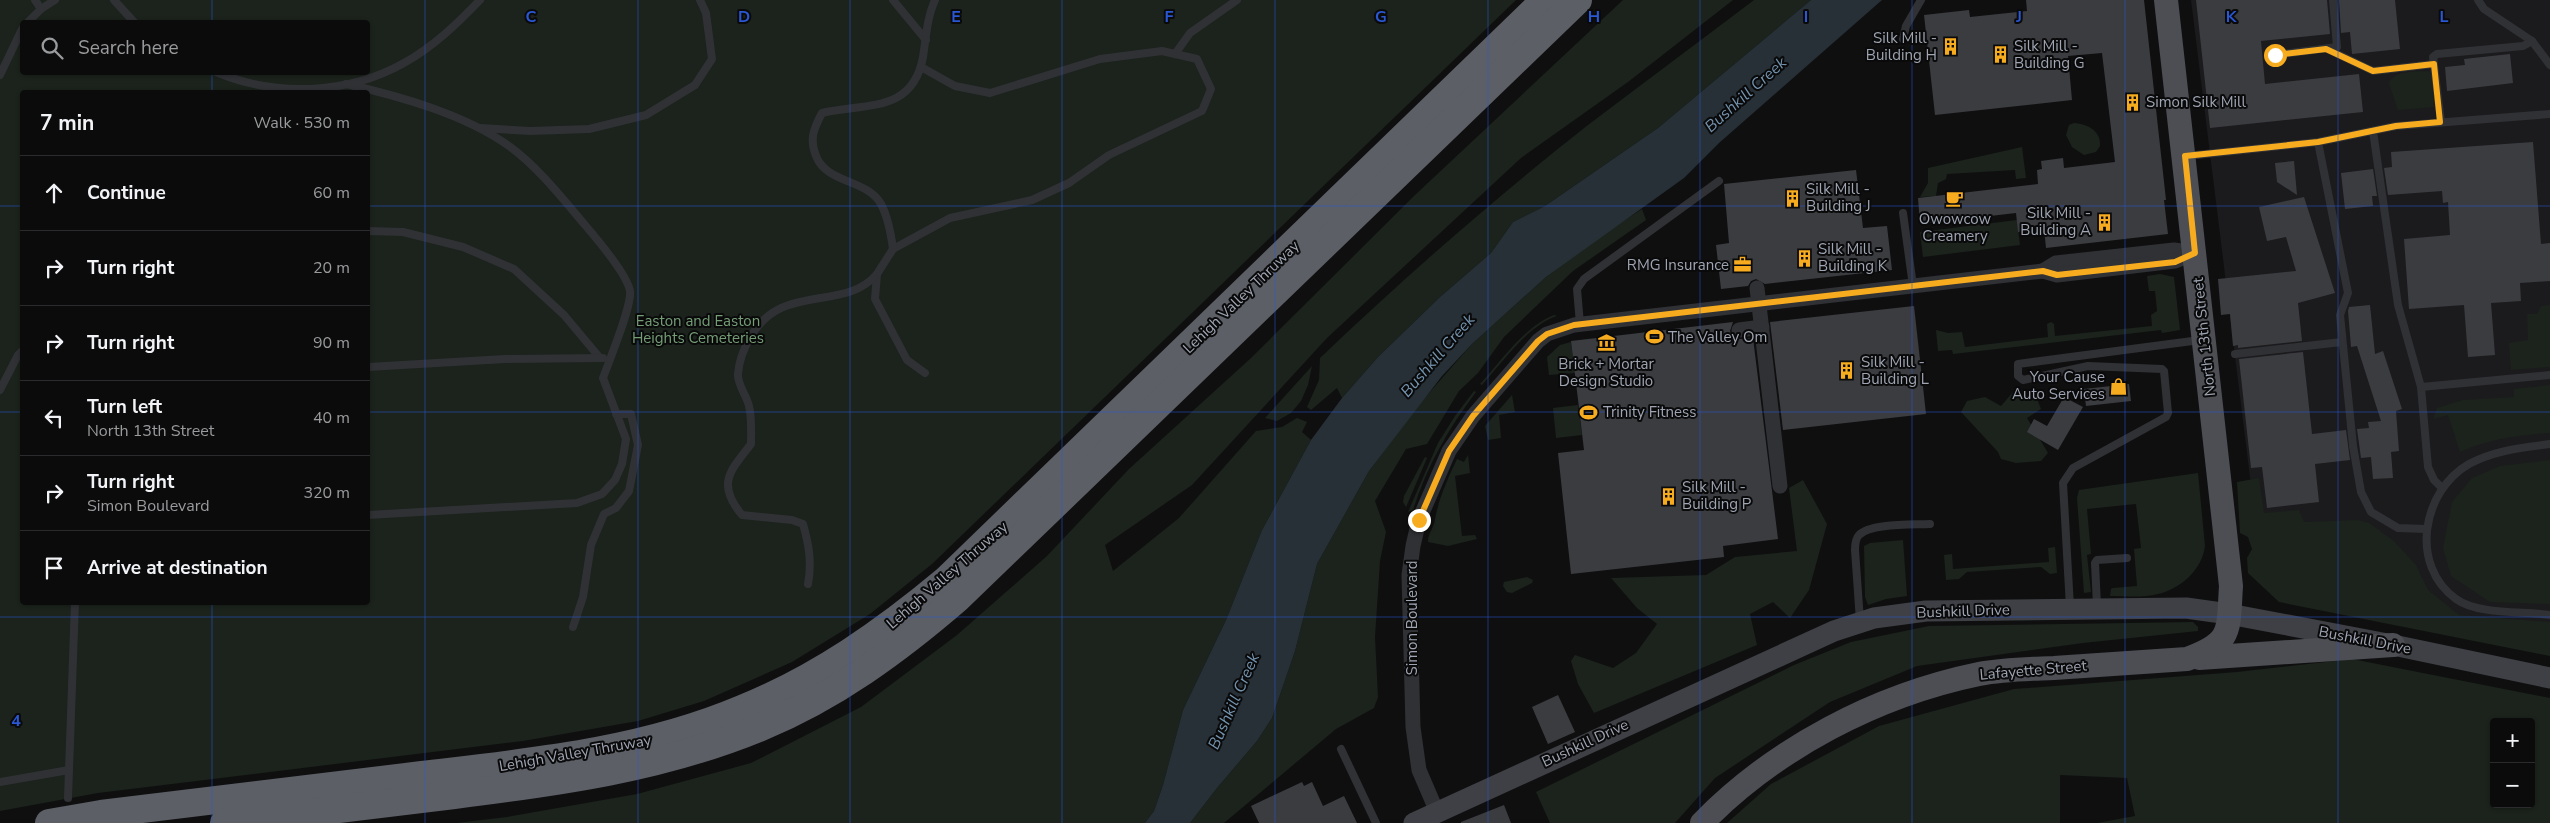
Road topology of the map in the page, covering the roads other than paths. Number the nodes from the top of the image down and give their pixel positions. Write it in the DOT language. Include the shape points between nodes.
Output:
graph roads {
  1 [pos="35,0"];
  2 [pos="55,0"];
  3 [pos="114,0"];
  4 [pos="480,0"];
  5 [pos="700,0"];
  6 [pos="894,0"];
  7 [pos="935,0"];
  8 [pos="1237,0"];
  9 [pos="1546,0"];
  10 [pos="1578,0"];
  11 [pos="1921,0"];
  12 [pos="2166,0"];
  13 [pos="2333,0"];
  14 [pos="2478,0"];
  15 [pos="41,9"];
  16 [pos="30,20"];
  17 [pos="132,20"];
  18 [pos="20,33"];
  19 [pos="1903,39"];
  20 [pos="926,40"];
  21 [pos="2532,41"];
  22 [pos="2326,49"];
  23 [pos="1175,54"];
  24 [pos="2275,55"];
  25 [pos="2434,64"];
  26 [pos="2550,65"];
  27 [pos="921,67"];
  28 [pos="0,75"];
  29 [pos="225,75"];
  30 [pos="346,84"];
  31 [pos="272,88"];
  32 [pos="264,90"];
  33 [pos="2548,112"];
  34 [pos="2440,122"];
  35 [pos="478,128"];
  36 [pos="2373,130"];
  37 [pos="2318,142"];
  38 [pos="2185,156"];
  39 [pos="1719,181"];
  40 [pos="1903,213"];
  41 [pos="370,231"];
  42 [pos="892,249"];
  43 [pos="2195,253"];
  44 [pos="877,274"];
  45 [pos="1913,286"];
  46 [pos="1757,288"];
  47 [pos="1759,303"];
  48 [pos="1580,324"];
  49 [pos="1762,327"];
  50 [pos="1739,330"];
  51 [pos="2204,340"];
  52 [pos="2342,342"];
  53 [pos="20,353"];
  54 [pos="2235,354"];
  55 [pos="600,358"];
  56 [pos="610,358"];
  57 [pos="370,367"];
  58 [pos="924,373"];
  59 [pos="2550,375"];
  60 [pos="2421,387"];
  61 [pos="0,390"];
  62 [pos="616,414"];
  63 [pos="2550,444"];
  64 [pos="1780,486"];
  65 [pos="2442,488"];
  66 [pos="370,515"];
  67 [pos="1930,524"];
  68 [pos="2426,529"];
  69 [pos="2127,558"];
  70 [pos="808,584"];
  71 [pos="75,605"];
  72 [pos="2070,608"];
  73 [pos="2096,608"];
  74 [pos="2229,614"];
  75 [pos="2550,615"];
  76 [pos="1860,622"];
  77 [pos="574,627"];
  78 [pos="2393,645"];
  79 [pos="2187,659"];
  80 [pos="2550,678"];
  81 [pos="1341,749"];
  82 [pos="69,770"];
  83 [pos="0,782"];
  84 [pos="68,798"];
  85 [pos="1437,812"];
  86 [pos="49,823"];
  87 [pos="224,823"];
  88 [pos="1376,823"];
  89 [pos="1414,823"];
  90 [pos="1702,823"];
  1 -- 15 [label="lane"];
  2 -- 15 [label="lane"];
  3 -- 17 [label="lane"];
  4 -- 30 [label="lane" via="450,31 404,63"];
  5 -- 35 [label="lane" via="706,13 712,59 695,85 646,115 589,128 530,131"];
  6 -- 20 [label="lane"];
  7 -- 20 [label="lane"];
  8 -- 23 [label="lane" via="1190,33"];
  9 -- 86 [label="highway, Lehigh Valley Thruway" via="946,580 882,632 802,681 711,722 608,750"];
  10 -- 87 [label="highway, Lehigh Valley Thruway" via="957,599 920,631 855,678 762,727 652,763 558,782"];
  11 -- 19 [label="lane" via="1906,26"];
  12 -- 38 [label="main road, North 13th Street"];
  13 -- 22 [label="lane" via="2338,42 2337,47"];
  14 -- 21 [label="lane" via="2484,9"];
  15 -- 16 [label="lane"];
  18 -- 28 [label="lane"];
  20 -- 27 [label="lane"];
  21 -- 25 [label="lane" via="2523,46 2437,54"];
  21 -- 26 [label="lane"];
  22 -- 24 [label="lane"];
  22 -- 25 [label="lane" via="2373,71"];
  23 -- 27 [label="lane" via="1162,50 1100,59 990,93 955,86"];
  23 -- 42 [label="lane" via="1197,60 1211,89 1202,111 1114,153 1069,183 1032,200 950,218"];
  25 -- 34 [label="lane"];
  27 -- 42 [label="lane" via="908,92 891,102 822,112 814,128 811,145 819,165 864,188 881,203"];
  29 -- 31 [label="lane"];
  30 -- 31 [label="lane" via="316,89"];
  30 -- 35 [label="lane" via="402,97"];
  31 -- 32 [label="lane"];
  33 -- 34 [label="lane"];
  34 -- 36 [label="lane"];
  35 -- 56 [label="lane" via="510,146 552,186 608,251 630,291 628,308"];
  36 -- 37 [label="lane"];
  36 -- 60 [label="lane" via="2398,305"];
  37 -- 38 [label="lane"];
  37 -- 52 [label="lane" via="2348,293 2340,315"];
  38 -- 43 [label="main road, North 13th Street"];
  39 -- 48 [label="lane" via="1584,279 1577,290"];
  40 -- 45 [label="lane"];
  41 -- 55 [label="lane" via="403,232 463,247 514,269 564,315"];
  42 -- 44 [label="lane"];
  43 -- 45 [label="street, Simon Boulevard" via="2175,262 2057,275 2043,271"];
  43 -- 51 [label="main road, North 13th Street"];
  44 -- 58 [label="lane" via="875,299 907,360"];
  44 -- 70 [label="lane" via="853,290 774,310 758,323 746,346 738,376 750,407 751,444 730,470 727,486 733,505 742,515 803,524 811,568"];
  45 -- 47 [label="street, Simon Boulevard"];
  46 -- 47 [label="street"];
  47 -- 48 [label="street, Simon Boulevard"];
  47 -- 49 [label="street"];
  48 -- 85 [label="street, Simon Boulevard" via="1557,330 1538,341 1473,416 1449,451 1419,520 1409,575 1413,727 1419,770"];
  49 -- 50 [label="street"];
  49 -- 64 [label="street"];
  51 -- 72 [label="lane" via="2020,362 2018,365 2019,379 2023,380 2088,366 2162,369 2164,372 2166,416 2073,468 2063,483"];
  51 -- 74 [label="main road, North 13th Street" via="2231,586"];
  52 -- 54 [label="lane"];
  52 -- 68 [label="lane" via="2361,492 2371,512 2398,528"];
  53 -- 61 [label="lane"];
  55 -- 56 [label="lane"];
  55 -- 57 [label="lane" via="505,359"];
  56 -- 62 [label="lane" via="603,378"];
  59 -- 60 [label="lane"];
  60 -- 65 [label="lane" via="2428,467"];
  62 -- 66 [label="lane" via="626,439 622,464 602,494 577,503"];
  62 -- 77 [label="lane" via="631,414 638,445 635,463 629,491 616,508 604,514 590,545 583,597"];
  63 -- 65 [label="lane" via="2494,452 2468,465"];
  65 -- 68 [label="lane" via="2432,506"];
  67 -- 76 [label="lane" via="1876,528 1860,534 1855,550"];
  68 -- 75 [label="lane" via="2430,562 2442,586 2458,600 2478,608"];
  69 -- 73 [label="lane" via="2097,560 2095,563"];
  71 -- 82 [label="lane"];
  72 -- 73 [label="street, Bushkill Drive"];
  72 -- 76 [label="street, Bushkill Drive" via="1926,611"];
  73 -- 74 [label="street, Bushkill Drive" via="2186,608"];
  74 -- 78 [label="street, Bushkill Drive"];
  74 -- 79 [label="main road, Lafayette Street" via="2222,642"];
  76 -- 85 [label="street, Bushkill Drive" via="1772,658"];
  78 -- 79 [label="main road"];
  78 -- 80 [label="street, Bushkill Drive"];
  79 -- 90 [label="main road, Lafayette Street" via="1988,673 1902,696 1826,731 1779,760 1746,783"];
  81 -- 88 [label="lane"];
  82 -- 83 [label="lane"];
  82 -- 84 [label="lane"];
  85 -- 89 [label="street, Bushkill Drive"];
}
